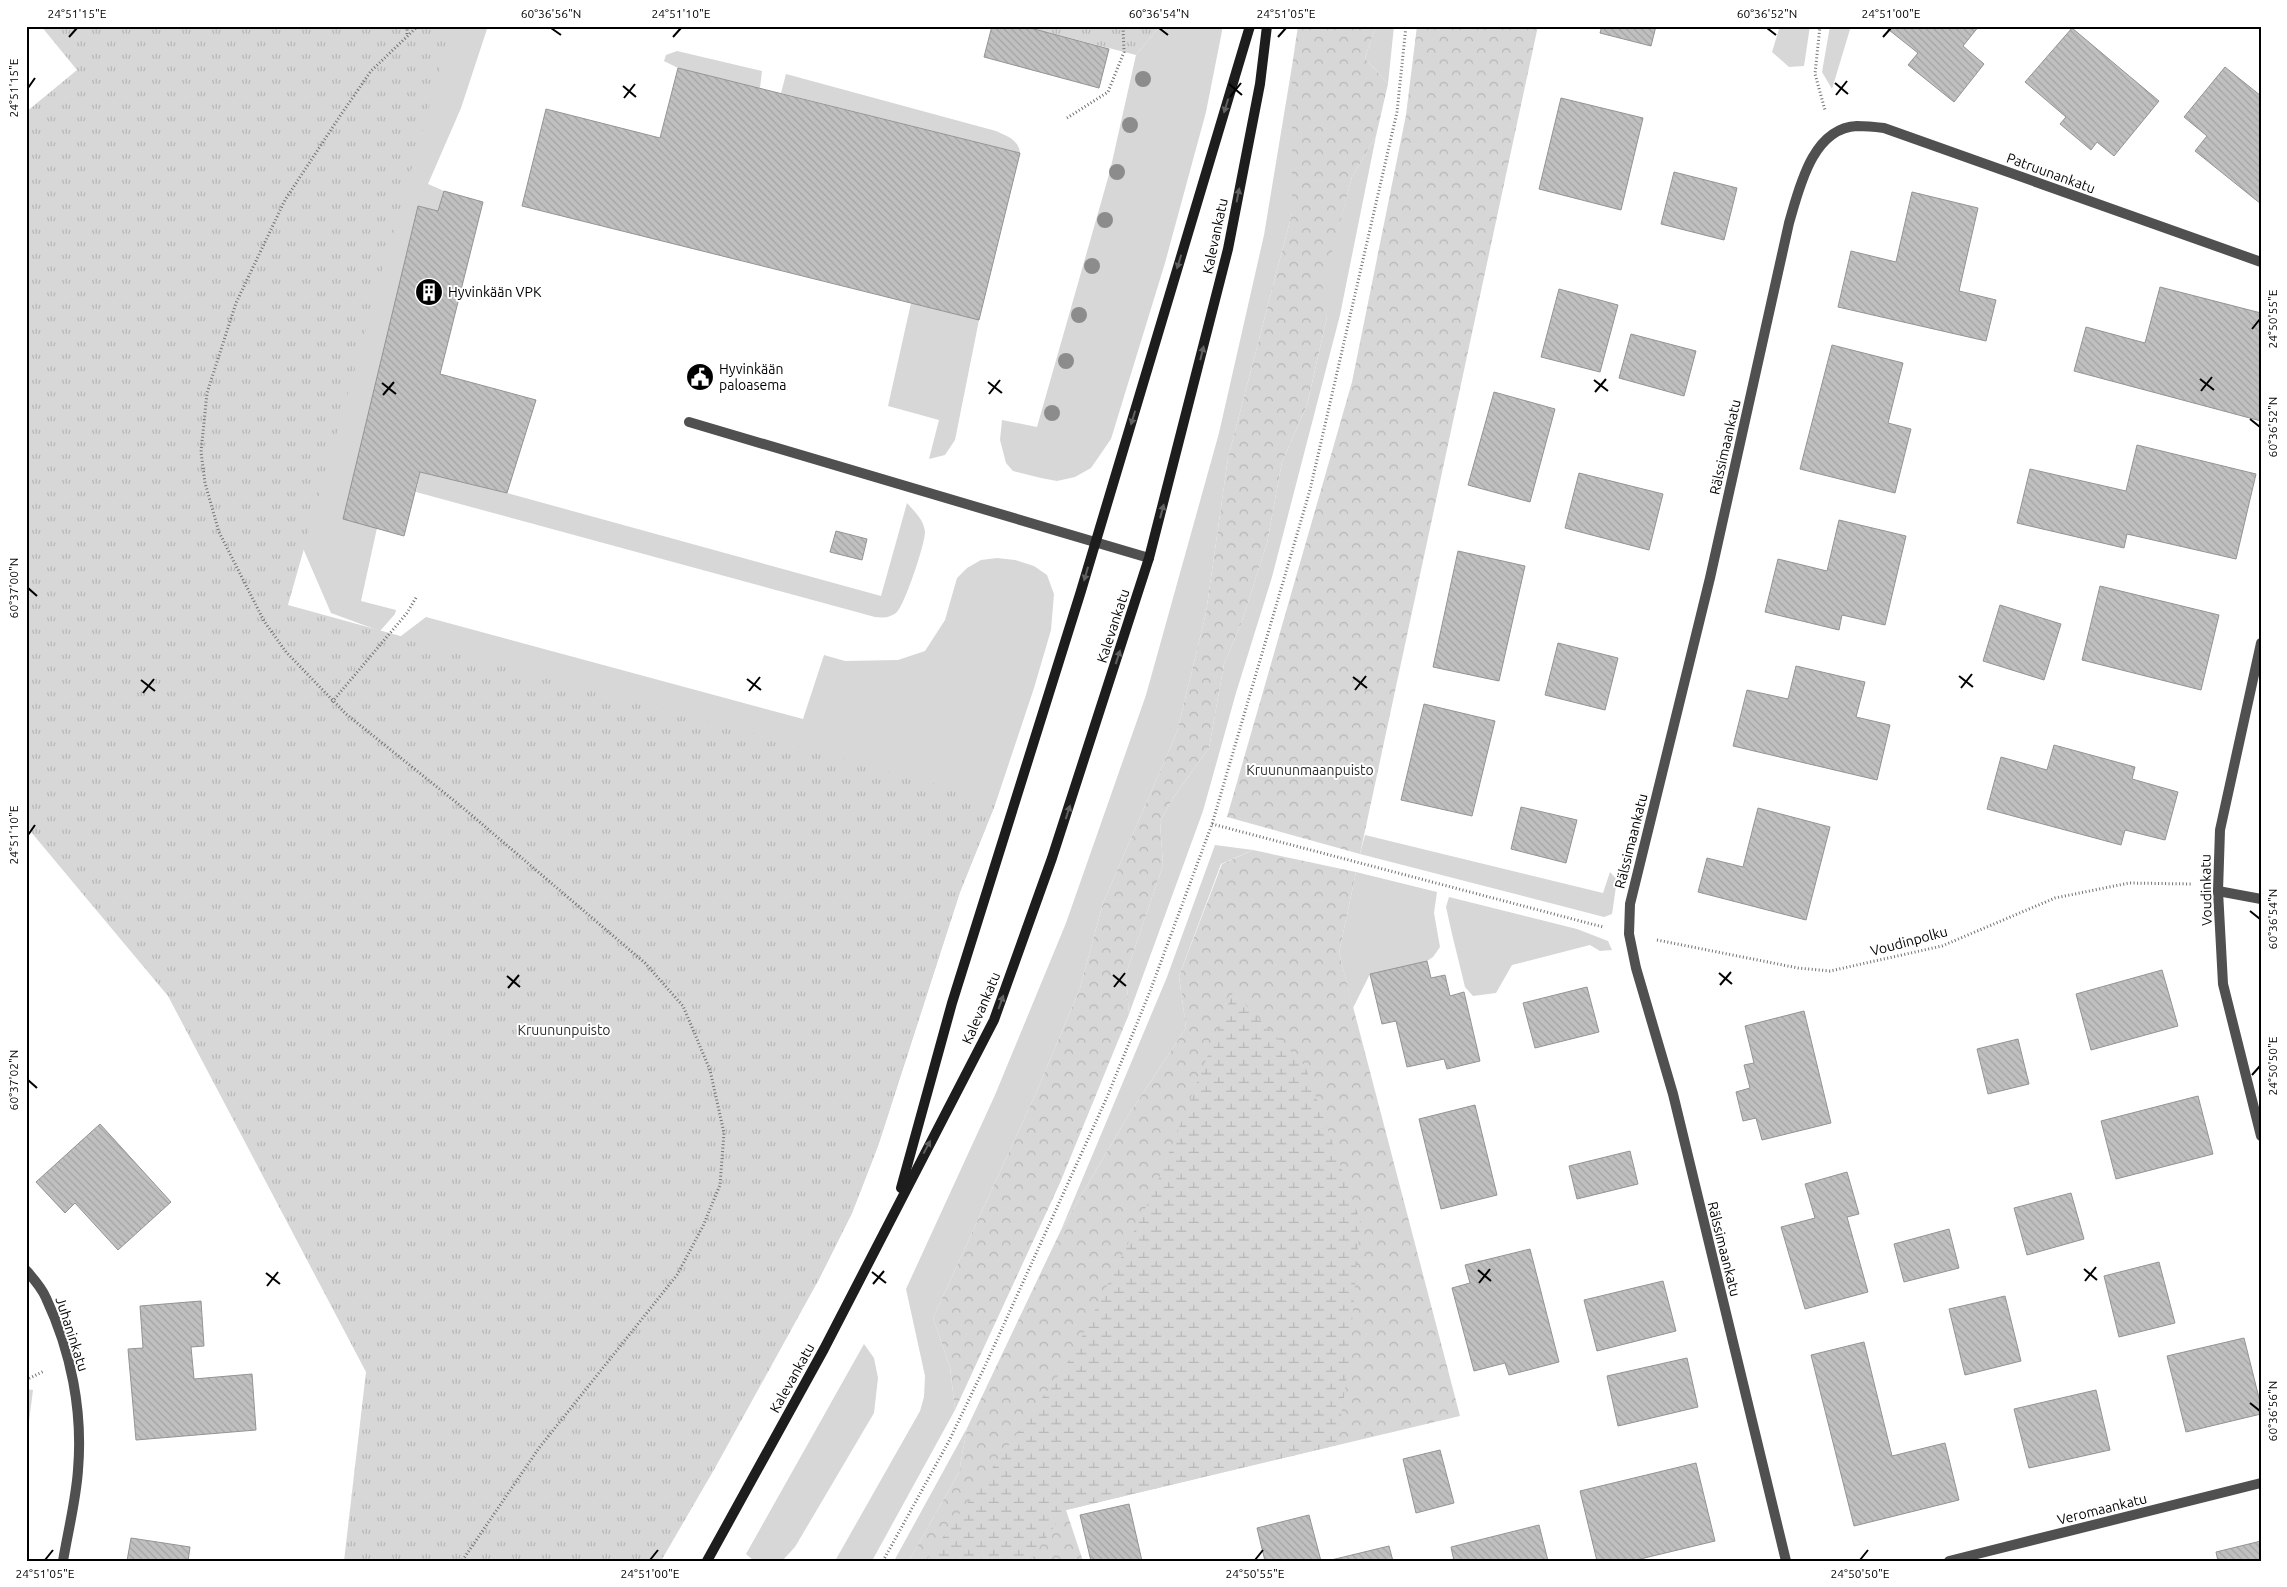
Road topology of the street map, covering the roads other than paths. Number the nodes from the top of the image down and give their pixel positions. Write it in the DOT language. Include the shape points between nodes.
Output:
graph roads {
  1 [pos="1250,26"];
  2 [pos="1267,26"];
  3 [pos="1831,134"];
  4 [pos="2261,262"];
  5 [pos="689,422"];
  6 [pos="1096,542"];
  7 [pos="1149,558"];
  8 [pos="2261,643"];
  9 [pos="2218,891"];
  10 [pos="2261,899"];
  11 [pos="2261,1136"];
  12 [pos="896,1206"];
  13 [pos="26,1270"];
  14 [pos="2261,1483"];
  15 [pos="63,1561"];
  16 [pos="707,1561"];
  17 [pos="1786,1561"];
  18 [pos="1949,1561"];
  1 -- 6 [label="main road, Kalevankatu, one-way"];
  7 -- 2 [label="main road, Kalevankatu, one-way" via="1228,249 1260,84"];
  3 -- 4 [label="street, Patruunankatu" via="1856,126 1884,128"];
  3 -- 17 [label="street, Rälssimaankatu" via="1810,159 1789,223 1710,578 1630,904 1629,934 1672,1094"];
  5 -- 6 [label="street"];
  6 -- 7 [label="street"];
  6 -- 12 [label="main road, Kalevankatu, one-way" via="952,1004"];
  12 -- 7 [label="main road, Kalevankatu, one-way" via="994,1020 1052,858"];
  8 -- 9 [label="street, Voudinkatu" via="2220,830"];
  9 -- 10 [label="street"];
  9 -- 11 [label="street, Voudinkatu" via="2223,984"];
  12 -- 16 [label="main road, Kalevankatu" via="828,1341"];
  13 -- 15 [label="street, Juhaninkatu" via="46,1296 59,1331 70,1365 78,1418 78,1470"];
  14 -- 18 [label="street, Veromaankatu"];
}
